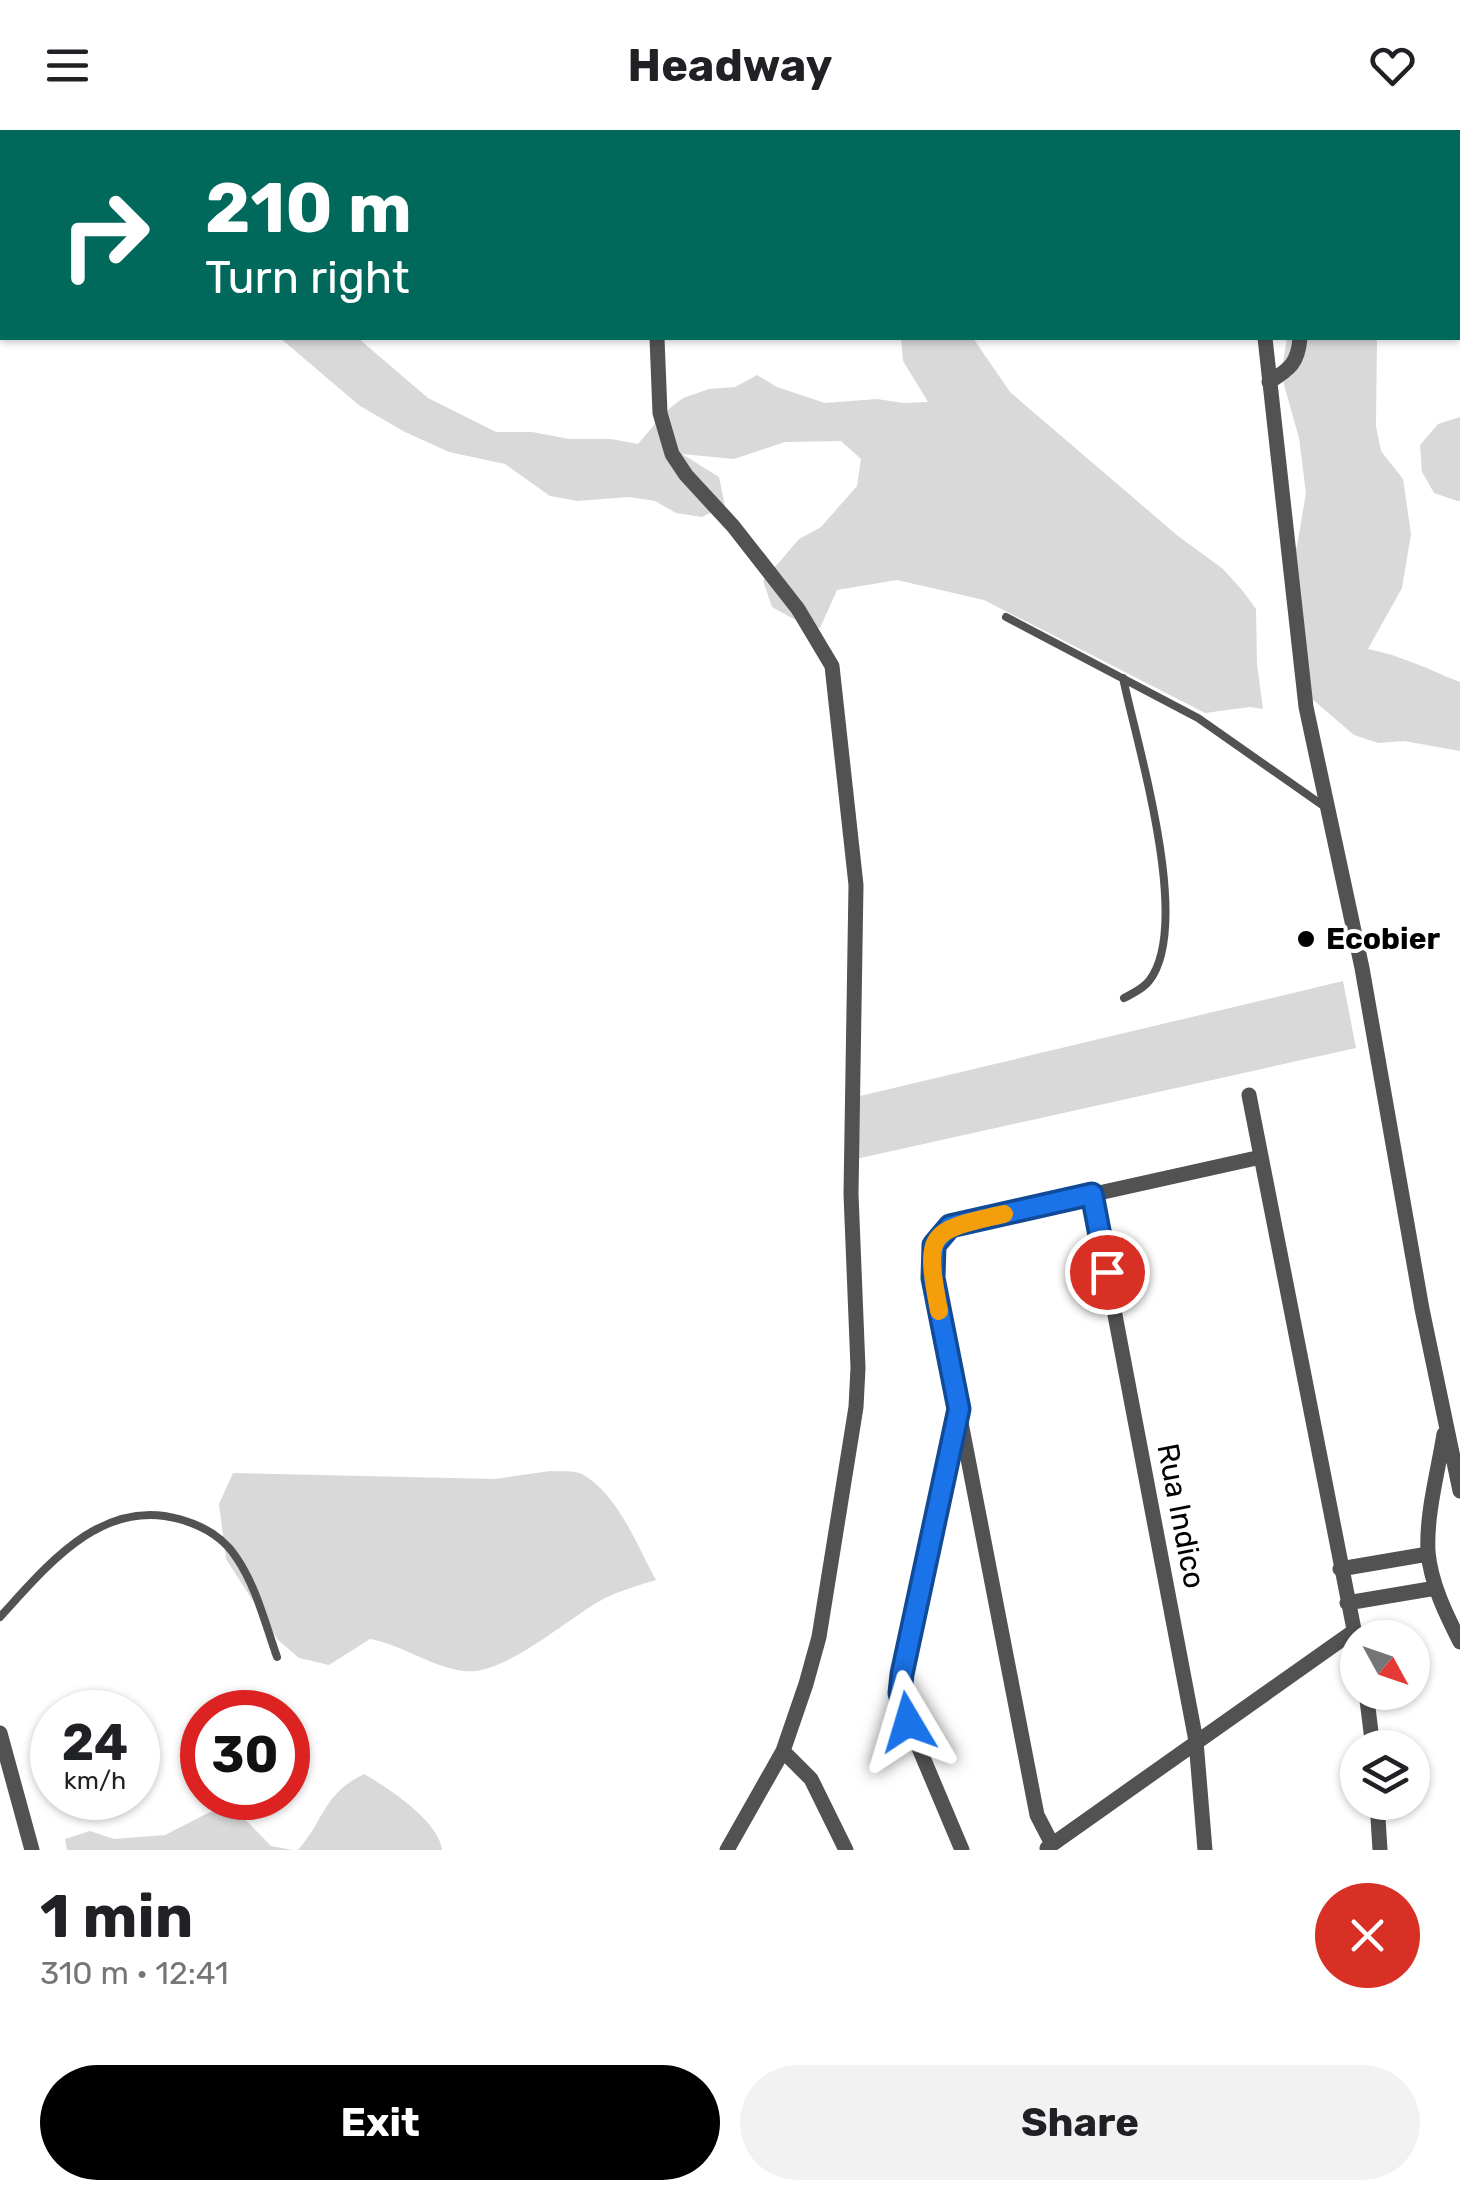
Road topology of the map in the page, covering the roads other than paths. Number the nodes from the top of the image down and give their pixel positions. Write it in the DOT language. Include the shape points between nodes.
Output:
graph roads {
  1 [pos="657,340"];
  2 [pos="1265,340"];
  3 [pos="1300,340"];
  4 [pos="1269,382"];
  5 [pos="1006,617"];
  6 [pos="1122,678"];
  7 [pos="1328,810"];
  8 [pos="1124,998"];
  9 [pos="1249,1094"];
  10 [pos="1261,1158"];
  11 [pos="1092,1194"];
  12 [pos="959,1409"];
  13 [pos="1446,1420"];
  14 [pos="1460,1492"];
  15 [pos="1428,1554"];
  16 [pos="1340,1569"];
  17 [pos="1436,1588"];
  18 [pos="1347,1603"];
  19 [pos="0,1617"];
  20 [pos="1351,1620"];
  21 [pos="1340,1641"];
  22 [pos="1460,1642"];
  23 [pos="277,1657"];
  24 [pos="0,1733"];
  25 [pos="1196,1741"];
  26 [pos="783,1751"];
  27 [pos="1378,1820"];
  28 [pos="1048,1847"];
  29 [pos="32,1850"];
  30 [pos="728,1850"];
  31 [pos="846,1850"];
  32 [pos="962,1850"];
  33 [pos="1205,1850"];
  34 [pos="1380,1850"];
  1 -- 26 [label="street" via="660,413 672,454 798,609 832,666 856,885 856,1407 819,1637"];
  2 -- 4 [label="street"];
  3 -- 4 [label="street" via="1291,369"];
  4 -- 7 [label="street" via="1296,636"];
  5 -- 6 [label="lane"];
  6 -- 7 [label="lane" via="1198,718"];
  6 -- 8 [label="lane" via="1167,895 1156,968 1142,989"];
  7 -- 13 [label="street"];
  9 -- 10 [label="street"];
  10 -- 11 [label="street"];
  10 -- 16 [label="street"];
  11 -- 12 [label="street" via="950,1226 934,1245 933,1278"];
  11 -- 25 [label="street, Rua Indico"];
  12 -- 28 [label="street"];
  12 -- 32 [label="street" via="900,1693"];
  13 -- 14 [label="street"];
  13 -- 15 [label="street"];
  15 -- 16 [label="street"];
  15 -- 17 [label="street"];
  16 -- 18 [label="street"];
  17 -- 18 [label="street"];
  17 -- 22 [label="street"];
  18 -- 20 [label="street"];
  19 -- 23 [label="lane" via="60,1552 83,1537 138,1514 163,1514 216,1535 234,1554 252,1584"];
  21 -- 25 [label="street"];
  24 -- 29 [label="street"];
  25 -- 28 [label="street"];
  25 -- 33 [label="street, Rua Indico"];
  26 -- 30 [label="street"];
  26 -- 31 [label="street" via="811,1779"];
  27 -- 34 [label="street"];
}
